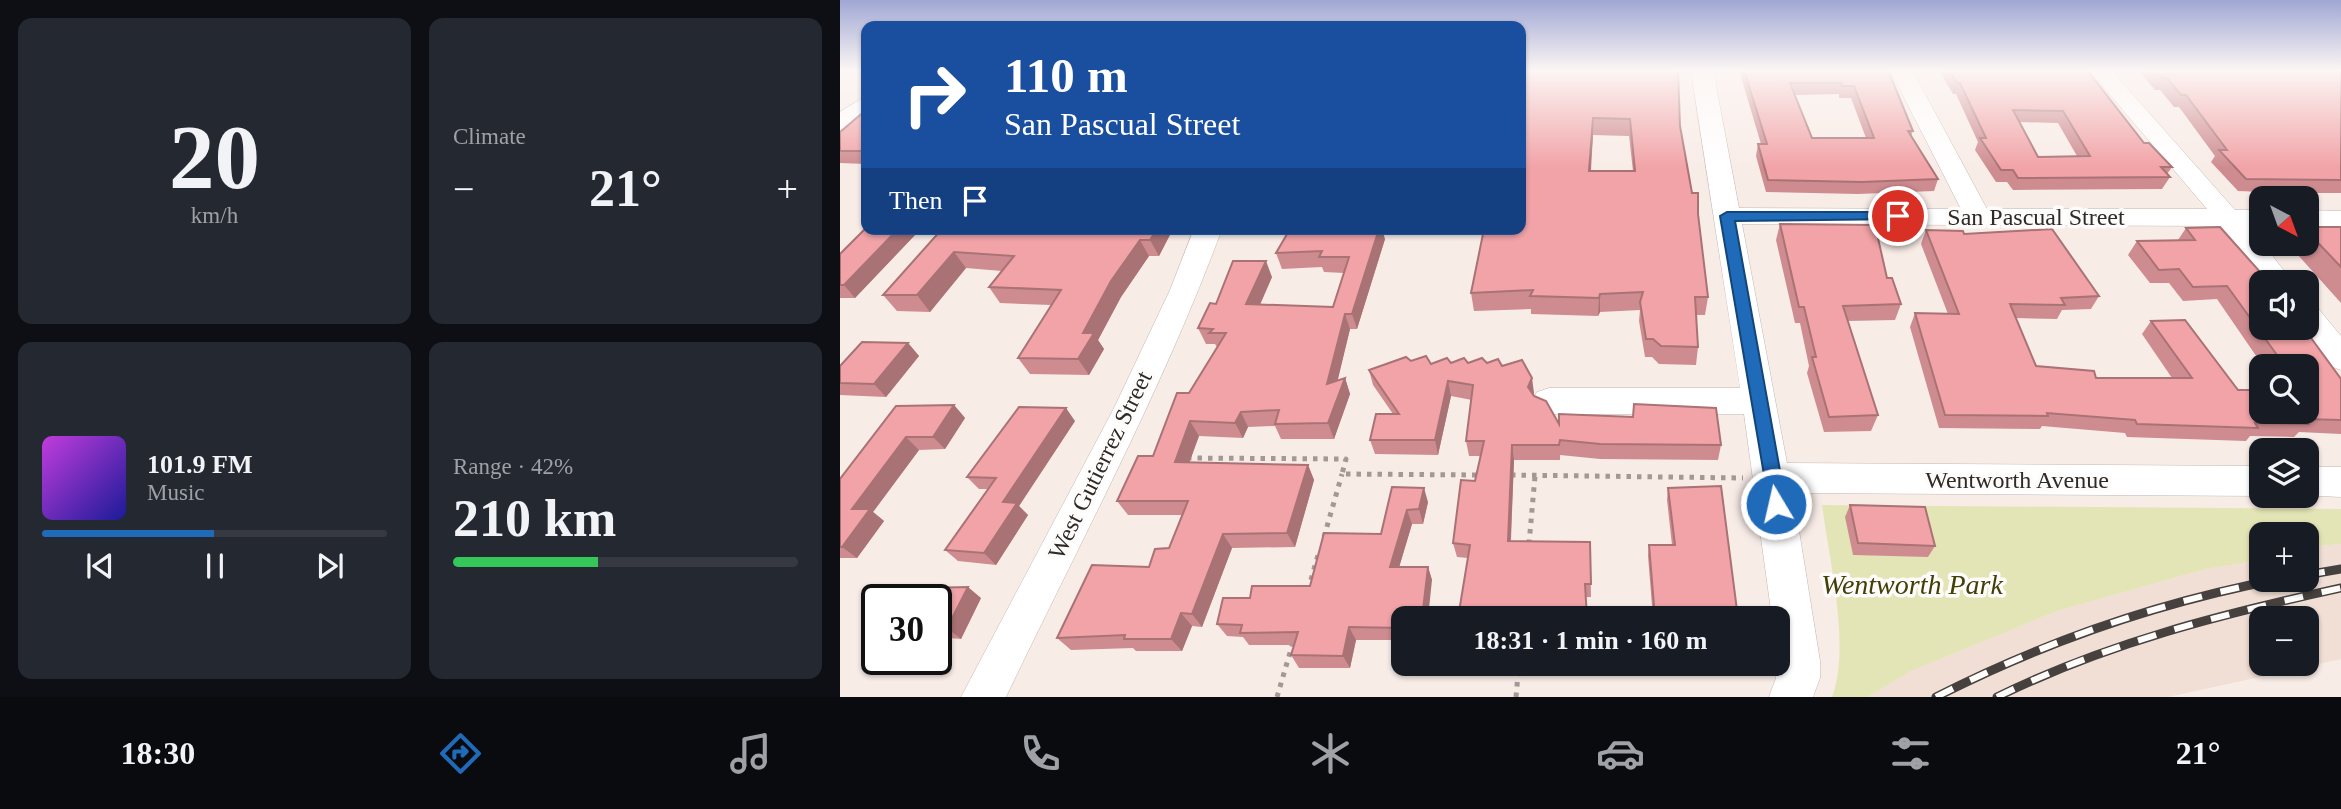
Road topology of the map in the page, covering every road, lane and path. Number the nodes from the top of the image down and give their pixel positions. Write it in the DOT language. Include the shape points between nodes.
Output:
graph roads {
  1 [pos="855,103"];
  2 [pos="1708,103"];
  3 [pos="1918,103"];
  4 [pos="2127,103"];
  5 [pos="840,123"];
  6 [pos="1727,216"];
  7 [pos="1978,216"];
  8 [pos="2226,216"];
  9 [pos="2249,217"];
  10 [pos="2319,218"];
  11 [pos="2341,219"];
  12 [pos="1206,235"];
  13 [pos="2269,270"];
  14 [pos="2319,331"];
  15 [pos="2341,358"];
  16 [pos="1549,401"];
  17 [pos="1759,401"];
  18 [pos="1174,458"];
  19 [pos="1342,474"];
  20 [pos="1494,475"];
  21 [pos="1507,475"];
  22 [pos="1535,476"];
  23 [pos="1772,478"];
  24 [pos="2249,481"];
  25 [pos="2319,482"];
  26 [pos="2341,482"];
  27 [pos="1323,539"];
  28 [pos="1319,552"];
  29 [pos="1528,553"];
  30 [pos="1308,592"];
  31 [pos="1296,631"];
  32 [pos="1518,676"];
  33 [pos="983,697"];
  34 [pos="1277,697"];
  35 [pos="1516,697"];
  36 [pos="1791,697"];
  1 -- 5 [label="street"];
  2 -- 6 [label="street"];
  3 -- 7 [label="street"];
  4 -- 8 [label="street"];
  6 -- 7 [label="street, San Pascual Street"];
  6 -- 17 [label="street"];
  7 -- 8 [label="street, San Pascual Street"];
  8 -- 9 [label="street, San Pascual Street"];
  8 -- 13 [label="street"];
  10 -- 11 [label="street"];
  12 -- 33 [label="street, West Gutierrez Street" via="1107,457"];
  14 -- 15 [label="street"];
  16 -- 17 [label="street"];
  17 -- 23 [label="street"];
  18 -- 19 [label="path" via="1346,459"];
  19 -- 20 [label="path"];
  19 -- 27 [label="path"];
  21 -- 22 [label="path"];
  22 -- 23 [label="path"];
  22 -- 29 [label="path"];
  23 -- 24 [label="street, Wentworth Avenue"];
  23 -- 36 [label="street" via="1800,661"];
  25 -- 26 [label="street"];
  28 -- 30 [label="path"];
  31 -- 34 [label="path"];
  32 -- 35 [label="path"];
}
